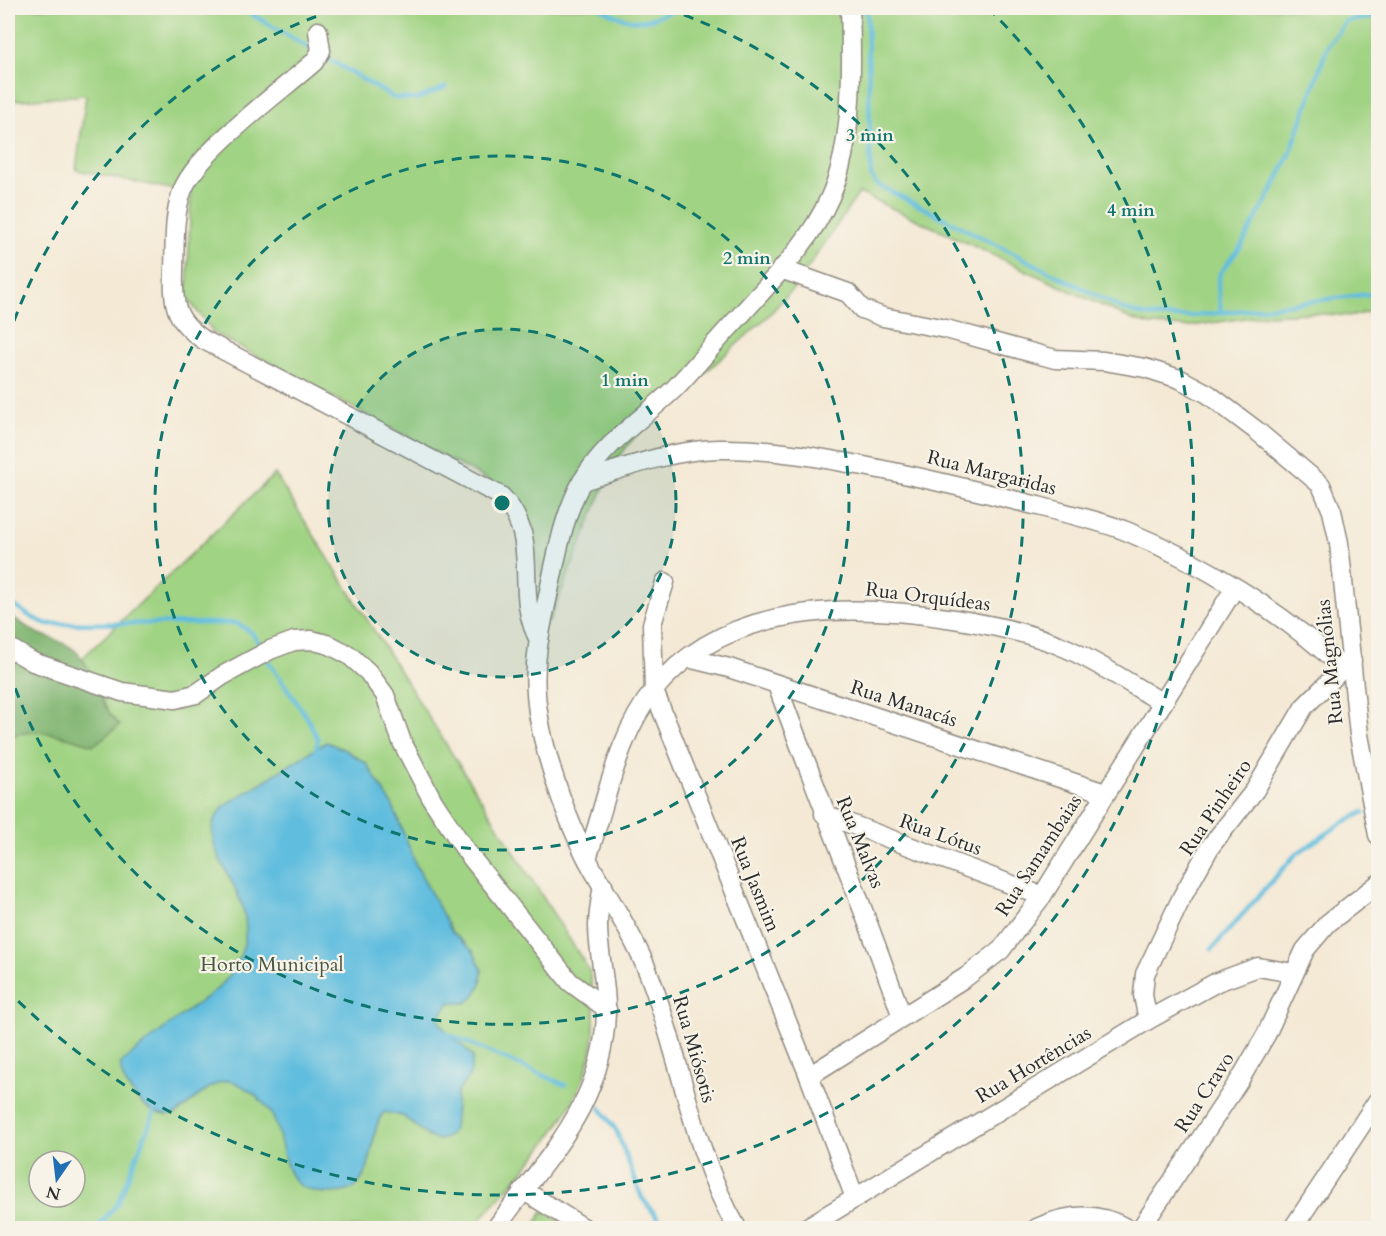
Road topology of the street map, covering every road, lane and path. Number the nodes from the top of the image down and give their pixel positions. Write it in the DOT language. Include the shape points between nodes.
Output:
graph roads {
  1 [pos="850,8"];
  2 [pos="318,31"];
  3 [pos="781,269"];
  4 [pos="582,481"];
  5 [pos="665,582"];
  6 [pos="1234,589"];
  7 [pos="539,640"];
  8 [pos="8,647"];
  9 [pos="688,658"];
  10 [pos="1347,664"];
  11 [pos="777,685"];
  12 [pos="654,691"];
  13 [pos="1163,703"];
  14 [pos="1105,793"];
  15 [pos="824,814"];
  16 [pos="1378,836"];
  17 [pos="587,858"];
  18 [pos="1378,884"];
  19 [pos="603,885"];
  20 [pos="1042,896"];
  21 [pos="1293,973"];
  22 [pos="607,1009"];
  23 [pos="902,1017"];
  24 [pos="1148,1020"];
  25 [pos="809,1076"];
  26 [pos="1378,1100"];
  27 [pos="523,1190"];
  28 [pos="855,1198"];
  29 [pos="495,1228"];
  30 [pos="584,1228"];
  31 [pos="738,1228"];
  32 [pos="806,1228"];
  33 [pos="1037,1228"];
  34 [pos="1126,1228"];
  35 [pos="1141,1228"];
  36 [pos="1293,1228"];
  1 -- 3 [label="street" via="848,96 838,174 814,226"];
  2 -- 7 [label="street" via="321,51 314,62 227,137 184,187 176,219 175,309 189,331 204,340 501,496 524,533 527,611"];
  3 -- 4 [label="street" via="675,388 599,456"];
  3 -- 10 [label="street, Rua Magnólias" via="848,293 862,309 883,317 946,329 1055,359 1145,368 1180,379 1216,400 1321,485 1339,543"];
  4 -- 6 [label="street, Rua Margaridas" via="686,451 763,451 836,461 938,481 1124,530"];
  4 -- 7 [label="street" via="559,545"];
  5 -- 12 [label="street, Rua Jasmim" via="652,624"];
  6 -- 10 [label="street, Rua Margaridas"];
  6 -- 13 [label="street, Rua Samambaias"];
  7 -- 17 [label="street" via="536,691 540,722 551,769"];
  8 -- 22 [label="street" via="33,662 122,692 176,699 196,694 270,650 294,641 311,640 349,655 385,695 402,742 433,801 466,851 570,982"];
  9 -- 11 [label="street, Rua Manacás"];
  9 -- 12 [label="street, Rua Orquídeas"];
  9 -- 13 [label="street, Rua Orquídeas" via="704,645 732,632 785,616 861,609 907,612 984,624 1047,641"];
  10 -- 16 [label="street, Rua Magnólias"];
  10 -- 24 [label="street, Rua Pinheiro" via="1304,707 1256,790 1210,847 1182,897 1146,974 1143,995"];
  11 -- 14 [label="street, Rua Manacás"];
  11 -- 15 [label="street, Rua Malvas"];
  12 -- 17 [label="street, Rua Orquídeas" via="616,764"];
  12 -- 25 [label="street, Rua Jasmim"];
  13 -- 14 [label="street, Rua Samambaias"];
  14 -- 20 [label="street, Rua Samambaias"];
  15 -- 20 [label="street, Rua Lótus"];
  15 -- 23 [label="street, Rua Malvas" via="867,917"];
  17 -- 19 [label="street"];
  18 -- 21 [label="street, Rua Cravo" via="1312,939"];
  19 -- 22 [label="street" via="598,927"];
  19 -- 31 [label="street, Rua Miósotis" via="650,974 695,1133 720,1199"];
  20 -- 23 [label="street, Rua Samambaias" via="986,964"];
  21 -- 24 [label="street, Rua Hortências" via="1258,967 1217,982"];
  21 -- 35 [label="street, Rua Cravo" via="1266,1035 1239,1081"];
  22 -- 27 [label="street" via="594,1085 567,1133"];
  23 -- 25 [label="street, Rua Samambaias"];
  24 -- 28 [label="street, Rua Hortências"];
  25 -- 28 [label="street, Rua Jasmim"];
  26 -- 36 [label="street"];
  27 -- 29 [label="street"];
  27 -- 30 [label="street"];
  28 -- 32 [label="street, Rua Hortências"];
  33 -- 34 [label="street" via="1085,1216 1106,1219"];
}
